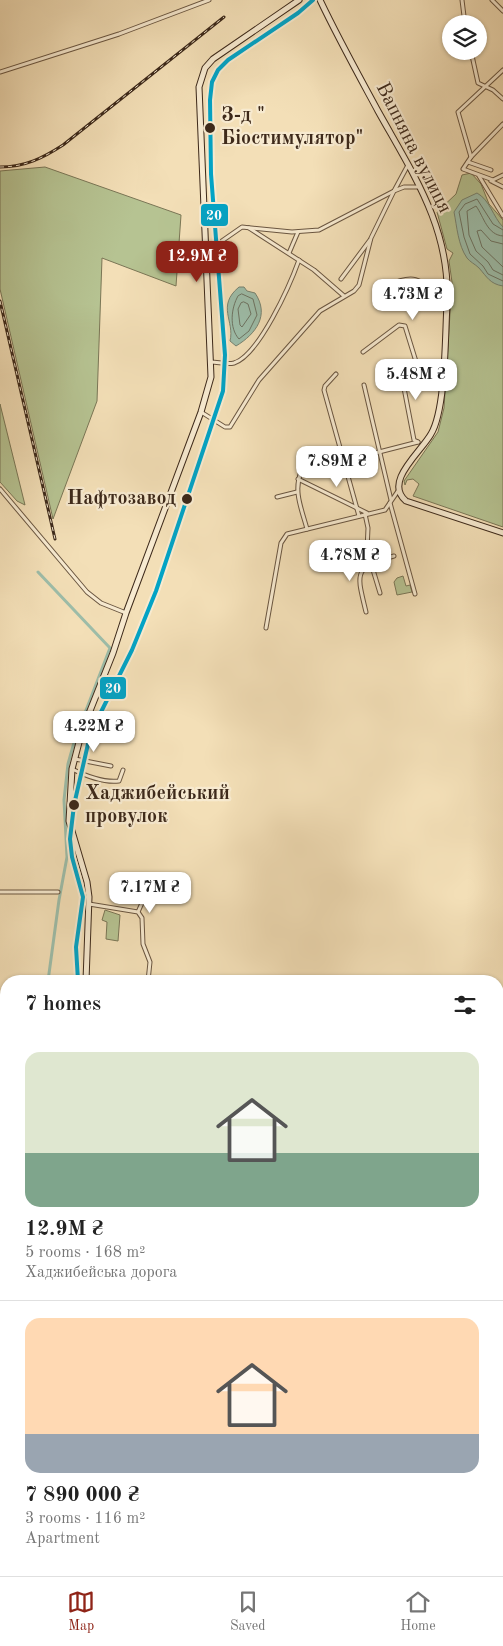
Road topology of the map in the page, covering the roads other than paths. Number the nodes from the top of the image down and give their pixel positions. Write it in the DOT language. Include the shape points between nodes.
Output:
graph roads {
  1 [pos="209,0"];
  2 [pos="299,0"];
  3 [pos="320,0"];
  4 [pos="462,0"];
  5 [pos="492,0"];
  6 [pos="503,11"];
  7 [pos="464,15"];
  8 [pos="473,60"];
  9 [pos="503,70"];
  10 [pos="0,72"];
  11 [pos="486,87"];
  12 [pos="503,99"];
  13 [pos="503,124"];
  14 [pos="471,157"];
  15 [pos="468,162"];
  16 [pos="408,165"];
  17 [pos="490,170"];
  18 [pos="503,175"];
  19 [pos="478,176"];
  20 [pos="489,179"];
  21 [pos="420,187"];
  22 [pos="503,187"];
  23 [pos="394,191"];
  24 [pos="503,216"];
  25 [pos="248,227"];
  26 [pos="298,232"];
  27 [pos="371,238"];
  28 [pos="206,248"];
  29 [pos="289,253"];
  30 [pos="299,260"];
  31 [pos="341,279"];
  32 [pos="387,286"];
  33 [pos="344,296"];
  34 [pos="447,303"];
  35 [pos="364,352"];
  36 [pos="211,362"];
  37 [pos="399,362"];
  38 [pos="336,374"];
  39 [pos="442,380"];
  40 [pos="364,385"];
  41 [pos="201,412"];
  42 [pos="418,442"];
  43 [pos="423,446"];
  44 [pos="379,452"];
  45 [pos="344,461"];
  46 [pos="298,479"];
  47 [pos="0,489"];
  48 [pos="398,491"];
  49 [pos="297,492"];
  50 [pos="277,496"];
  51 [pos="390,501"];
  52 [pos="355,506"];
  53 [pos="366,514"];
  54 [pos="359,516"];
  55 [pos="307,529"];
  56 [pos="503,533"];
  57 [pos="394,556"];
  58 [pos="370,562"];
  59 [pos="380,593"];
  60 [pos="415,594"];
  61 [pos="366,612"];
  62 [pos="126,613"];
  63 [pos="266,628"];
  64 [pos="74,759"];
  65 [pos="111,766"];
  66 [pos="72,769"];
  67 [pos="123,770"];
  68 [pos="0,892"];
  69 [pos="58,892"];
  70 [pos="142,903"];
  71 [pos="89,904"];
  72 [pos="138,912"];
  73 [pos="86,975"];
  74 [pos="149,975"];
  1 -- 10 [label="street" via="119,34"];
  2 -- 28 [label="street" via="213,58 205,68 199,99"];
  3 -- 16 [label="street, Вапняна вулиця"];
  4 -- 7 [label="street"];
  5 -- 6 [label="street"];
  8 -- 11 [label="street" via="478,83"];
  9 -- 11 [label="street"];
  11 -- 12 [label="street"];
  11 -- 14 [label="street" via="458,112"];
  13 -- 14 [label="street"];
  14 -- 15 [label="street"];
  15 -- 17 [label="street"];
  15 -- 19 [label="street" via="464,168"];
  16 -- 21 [label="street, Вапняна вулиця"];
  16 -- 23 [label="street"];
  18 -- 20 [label="street"];
  19 -- 20 [label="street"];
  19 -- 24 [label="street"];
  20 -- 22 [label="street"];
  21 -- 23 [label="street"];
  21 -- 34 [label="street, Вапняна вулиця" via="432,209 445,255"];
  23 -- 26 [label="street" via="319,230"];
  23 -- 27 [label="street"];
  25 -- 26 [label="street"];
  25 -- 28 [label="street" via="239,228 219,244"];
  25 -- 29 [label="street"];
  26 -- 29 [label="street"];
  27 -- 31 [label="street"];
  27 -- 33 [label="street" via="359,285 354,292"];
  28 -- 36 [label="street"];
  29 -- 30 [label="street"];
  30 -- 33 [label="street"];
  30 -- 36 [label="street" via="264,335 234,362"];
  32 -- 34 [label="street" via="397,281 418,280"];
  33 -- 41 [label="street" via="320,311 259,380 230,426 224,427"];
  34 -- 39 [label="street, Вапняна вулиця"];
  35 -- 39 [label="street" via="399,325 405,326 422,381"];
  36 -- 41 [label="street" via="210,383"];
  37 -- 42 [label="street" via="414,440"];
  38 -- 45 [label="street" via="324,390"];
  39 -- 43 [label="street, Вапняна вулиця" via="440,411 432,434"];
  40 -- 44 [label="street"];
  41 -- 62 [label="street"];
  42 -- 43 [label="street"];
  42 -- 44 [label="street"];
  43 -- 48 [label="street, Вапняна вулиця" via="402,475"];
  44 -- 45 [label="street"];
  44 -- 51 [label="street"];
  45 -- 46 [label="street" via="301,472"];
  45 -- 52 [label="street"];
  46 -- 49 [label="street"];
  46 -- 52 [label="street"];
  47 -- 62 [label="street" via="87,592 109,607"];
  48 -- 51 [label="street"];
  48 -- 56 [label="street" via="406,500"];
  49 -- 50 [label="street"];
  49 -- 55 [label="street"];
  51 -- 53 [label="street" via="385,510"];
  51 -- 60 [label="street"];
  52 -- 53 [label="street"];
  52 -- 54 [label="street"];
  53 -- 54 [label="street"];
  53 -- 58 [label="street"];
  54 -- 55 [label="street"];
  55 -- 63 [label="street" via="287,534 281,543"];
  57 -- 58 [label="street"];
  58 -- 59 [label="street"];
  58 -- 61 [label="street" via="360,578"];
  62 -- 64 [label="street"];
  64 -- 65 [label="street"];
  64 -- 66 [label="street"];
  66 -- 67 [label="street" via="113,782 119,781"];
  66 -- 71 [label="street" via="70,821 87,882"];
  68 -- 69 [label="street"];
  70 -- 72 [label="street"];
  71 -- 72 [label="street"];
  71 -- 73 [label="street"];
  72 -- 74 [label="street" via="142,918 143,944 150,962"];
}
